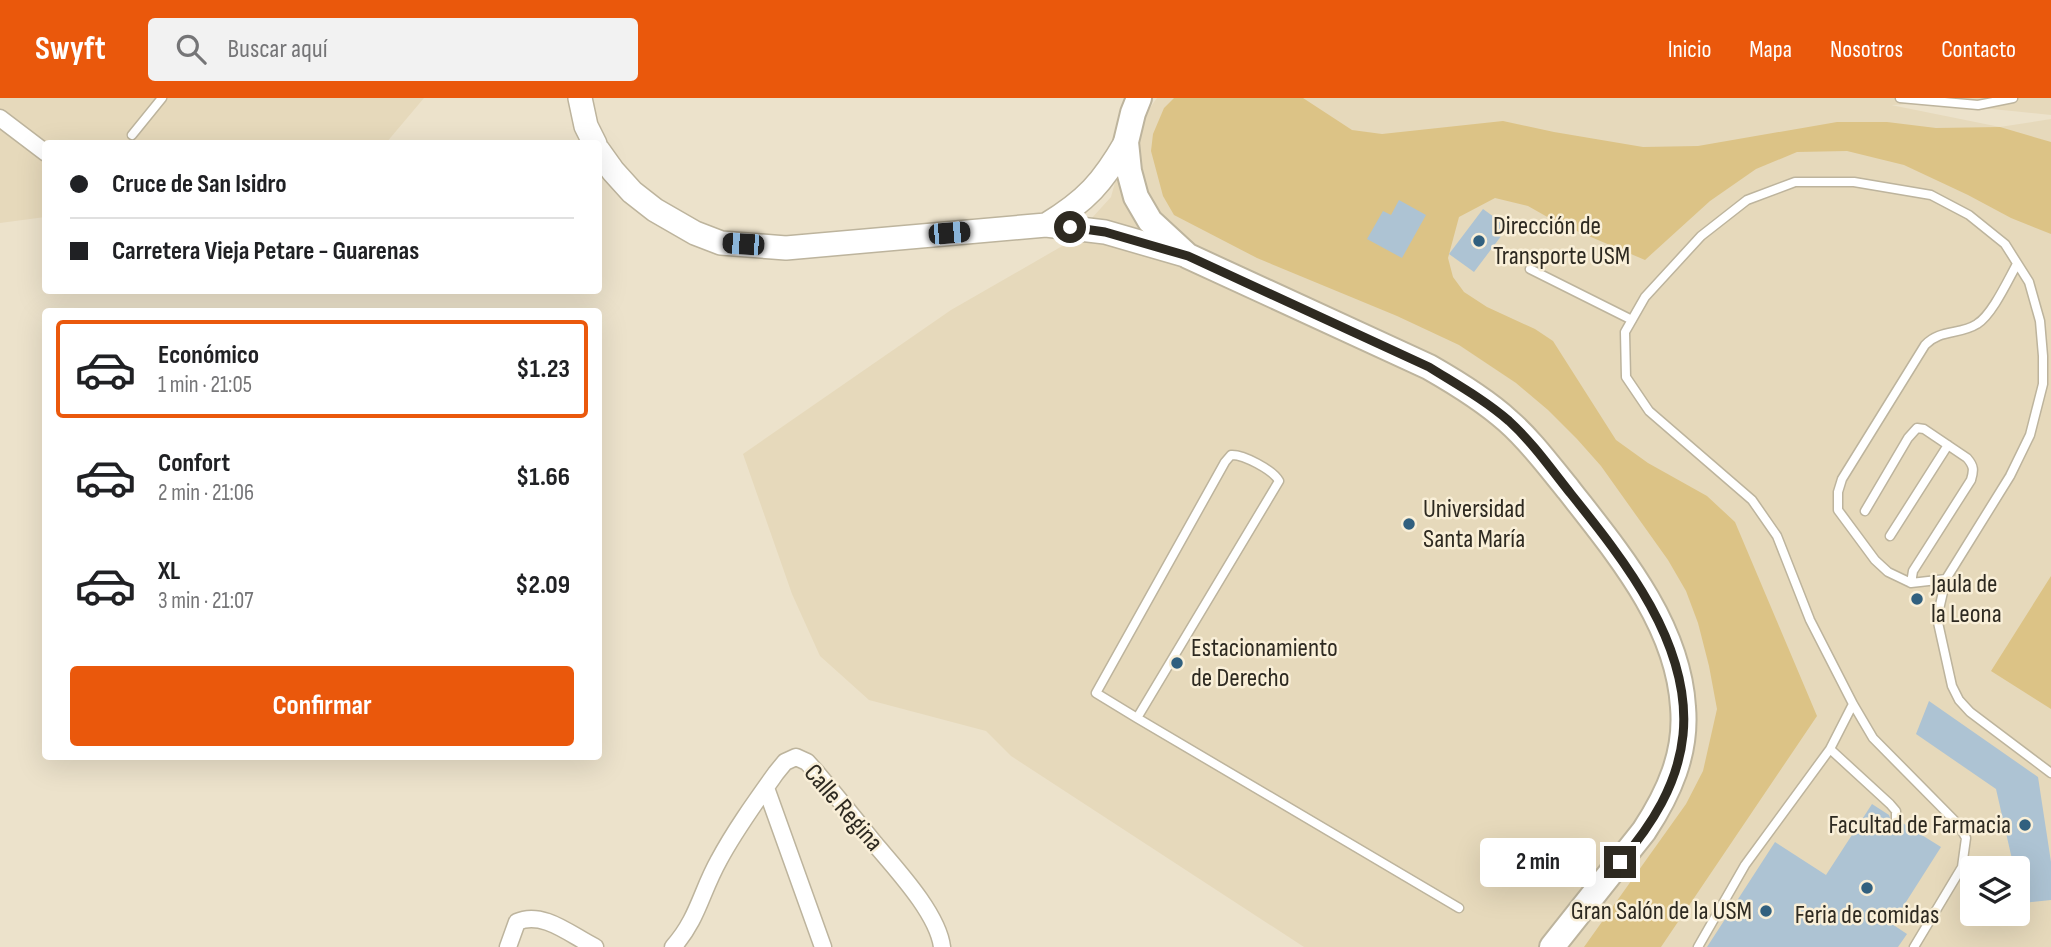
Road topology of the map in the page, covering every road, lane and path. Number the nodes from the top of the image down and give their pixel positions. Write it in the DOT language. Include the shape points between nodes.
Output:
graph roads {
  1 [pos="162,98"];
  2 [pos="580,98"];
  3 [pos="1139,98"];
  4 [pos="1900,98"];
  5 [pos="2013,98"];
  6 [pos="0,118"];
  7 [pos="132,135"];
  8 [pos="593,140"];
  9 [pos="1126,142"];
  10 [pos="42,150"];
  11 [pos="602,156"];
  12 [pos="1046,225"];
  13 [pos="1188,256"];
  14 [pos="2017,264"];
  15 [pos="1530,269"];
  16 [pos="1632,320"];
  17 [pos="1948,445"];
  18 [pos="1865,511"];
  19 [pos="1890,536"];
  20 [pos="1946,579"];
  21 [pos="1911,583"];
  22 [pos="1853,704"];
  23 [pos="1137,718"];
  24 [pos="1830,749"];
  25 [pos="2051,773"];
  26 [pos="766,788"];
  27 [pos="1896,819"];
  28 [pos="1459,908"];
  29 [pos="508,947"];
  30 [pos="595,947"];
  31 [pos="673,947"];
  32 [pos="823,947"];
  33 [pos="942,947"];
  34 [pos="1552,947"];
  35 [pos="1698,947"];
  36 [pos="1914,947"];
  1 -- 7 [label="lane"];
  2 -- 8 [label="main road"];
  3 -- 9 [label="main road"];
  4 -- 5 [label="lane" via="1978,105"];
  6 -- 10 [label="street"];
  9 -- 12 [label="main road" via="1094,188"];
  9 -- 13 [label="main road" via="1141,209"];
  11 -- 12 [label="main road" via="632,192 655,210 721,243 786,248"];
  12 -- 13 [label="main road" via="1105,232"];
  13 -- 34 [label="main road" via="1429,367 1507,420 1602,533 1664,633 1679,672 1684,707 1676,771 1644,831"];
  14 -- 16 [label="lane" via="2006,244 1969,215 1931,195 1854,182 1795,183 1747,200 1701,236 1645,298"];
  14 -- 20 [label="lane" via="2029,282 2040,321 2043,384 2030,435 2010,476"];
  14 -- 21 [label="lane" via="1977,324 1941,334 1925,345 1838,492 1838,510 1875,560"];
  15 -- 16 [label="lane"];
  16 -- 22 [label="lane" via="1625,332 1626,377 1649,411 1752,500 1777,536 1810,620"];
  17 -- 18 [label="lane" via="1924,429 1913,431"];
  17 -- 19 [label="lane"];
  17 -- 21 [label="lane" via="1974,469 1913,571"];
  20 -- 21 [label="lane"];
  20 -- 25 [label="lane" via="1937,618 1959,700"];
  22 -- 24 [label="lane"];
  22 -- 36 [label="lane" via="1873,738 1958,824 1966,838 1962,867"];
  23 -- 23 [label="lane" via="1096,693 1225,461 1238,454 1275,474 1279,481"];
  23 -- 28 [label="lane"];
  24 -- 27 [label="lane" via="1890,804"];
  24 -- 35 [label="lane" via="1745,866"];
  26 -- 31 [label="street, Calle Regina" via="719,860 697,913"];
  26 -- 32 [label="street"];
  26 -- 33 [label="street, Calle Regina" via="785,762 796,757 807,762 899,873 931,917"];
  29 -- 30 [label="street" via="517,922 534,918"];
}
